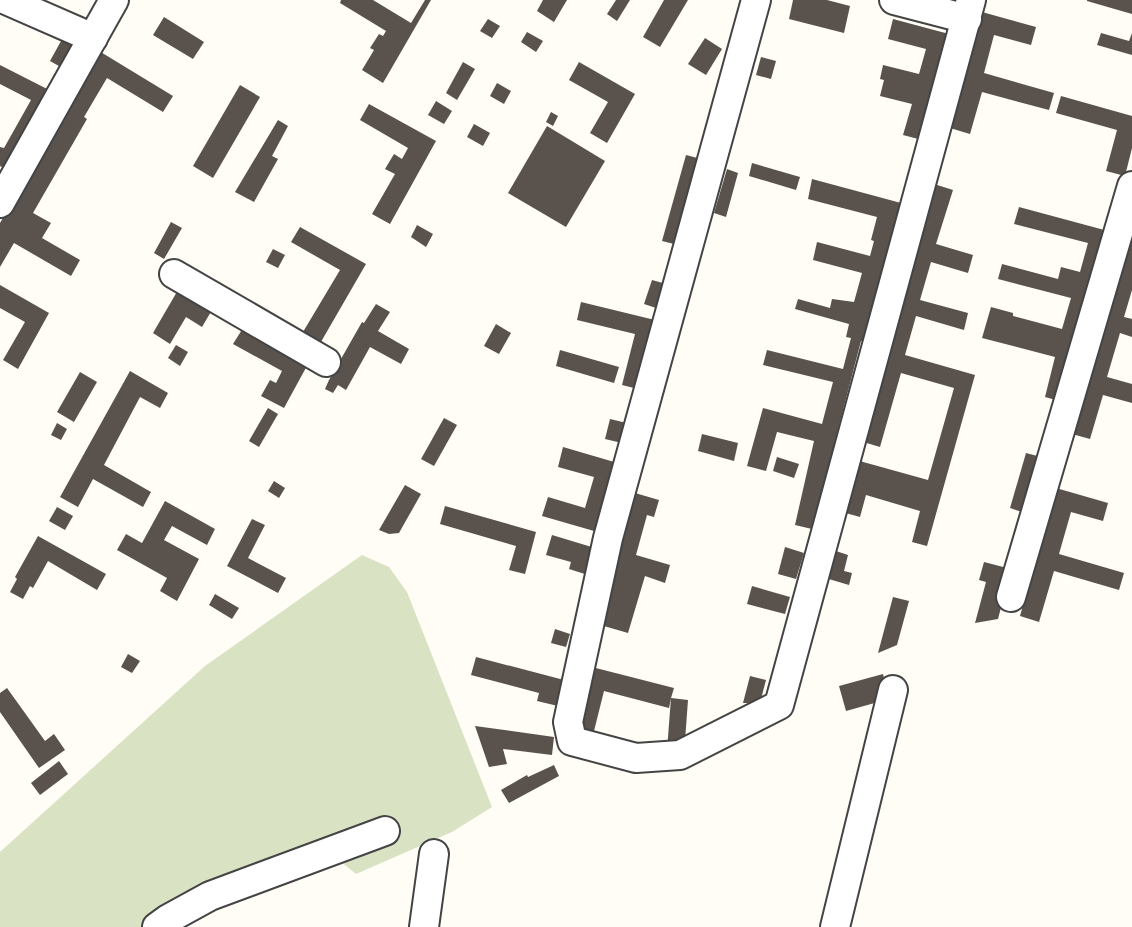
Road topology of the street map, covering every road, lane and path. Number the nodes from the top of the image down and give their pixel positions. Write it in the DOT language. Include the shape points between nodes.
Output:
graph roads {
  1 [pos="6,0"];
  2 [pos="114,0"];
  3 [pos="756,0"];
  4 [pos="894,0"];
  5 [pos="969,10"];
  6 [pos="93,38"];
  7 [pos="5,185"];
  8 [pos="1132,186"];
  9 [pos="174,274"];
  10 [pos="326,362"];
  11 [pos="1012,597"];
  12 [pos="893,690"];
  13 [pos="385,831"];
  14 [pos="433,854"];
  15 [pos="158,927"];
  16 [pos="424,927"];
  17 [pos="835,927"];
  1 -- 6 [label="street"];
  2 -- 6 [label="street"];
  3 -- 5 [label="street" via="608,538 568,722 572,741 636,758 680,755 779,705"];
  4 -- 5 [label="street"];
  6 -- 7 [label="street"];
  8 -- 11 [label="street"];
  9 -- 10 [label="street"];
  12 -- 17 [label="street"];
  13 -- 15 [label="street" via="210,896"];
  14 -- 16 [label="street"];
}
